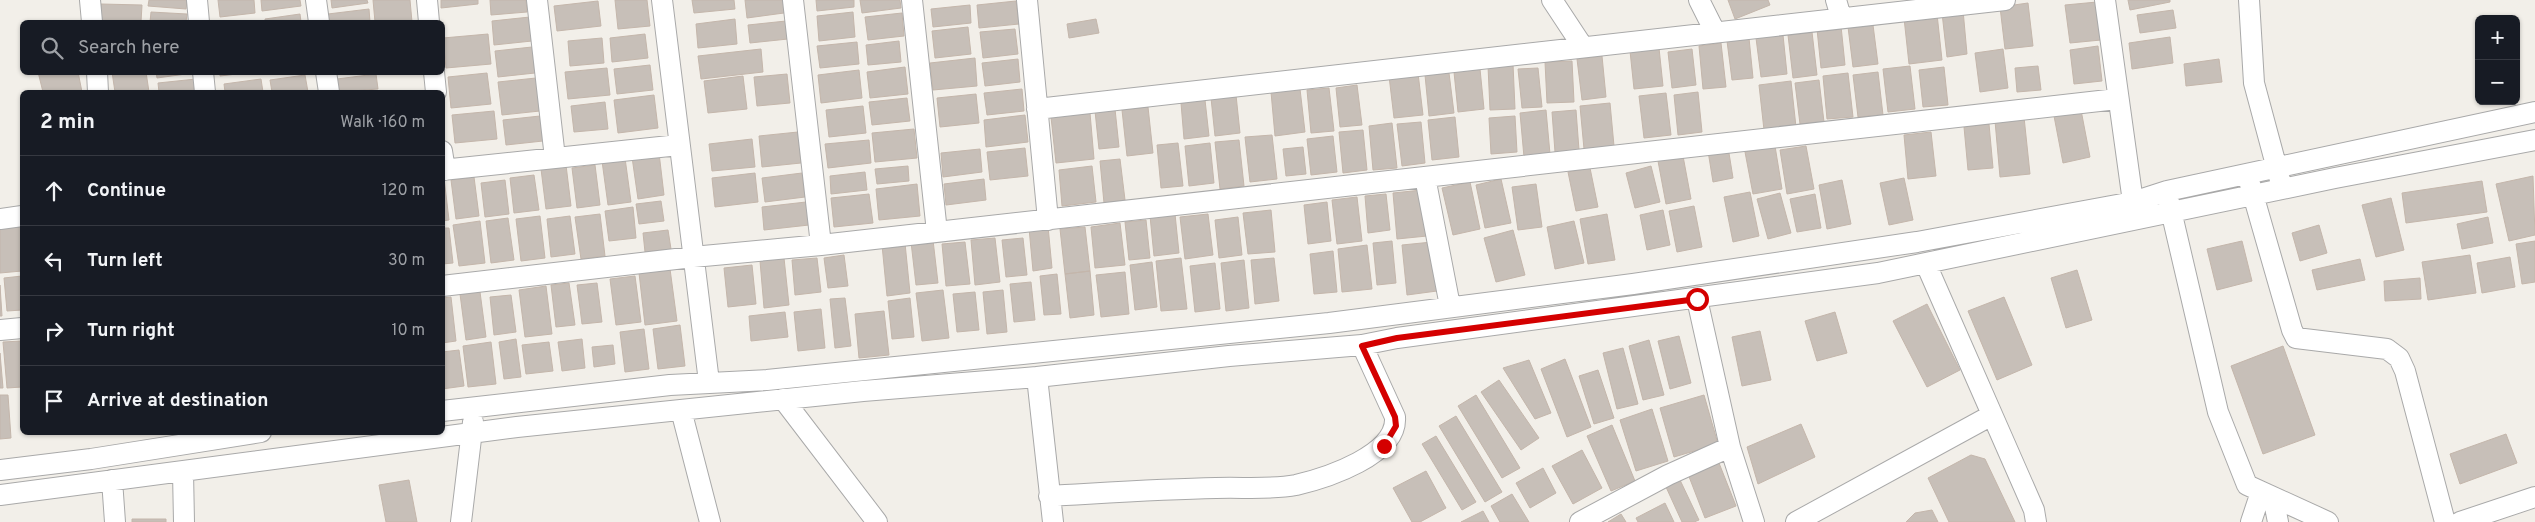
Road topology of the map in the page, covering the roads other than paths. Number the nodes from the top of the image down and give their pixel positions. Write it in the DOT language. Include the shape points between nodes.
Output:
graph roads {
  1 [pos="90,0"];
  2 [pos="197,0"];
  3 [pos="316,0"];
  4 [pos="427,0"];
  5 [pos="537,0"];
  6 [pos="662,0"];
  7 [pos="793,0"];
  8 [pos="912,0"];
  9 [pos="1027,0"];
  10 [pos="1552,0"];
  11 [pos="1699,0"];
  12 [pos="2005,0"];
  13 [pos="2105,0"];
  14 [pos="2249,0"];
  15 [pos="1969,2"];
  16 [pos="1839,9"];
  17 [pos="92,20"];
  18 [pos="199,20"];
  19 [pos="319,20"];
  20 [pos="429,20"];
  21 [pos="1714,32"];
  22 [pos="1583,47"];
  23 [pos="96,75"];
  24 [pos="203,75"];
  25 [pos="326,75"];
  26 [pos="434,75"];
  27 [pos="98,90"];
  28 [pos="205,90"];
  29 [pos="329,90"];
  30 [pos="436,90"];
  31 [pos="2117,99"];
  32 [pos="1037,109"];
  33 [pos="2535,112"];
  34 [pos="2535,140"];
  35 [pos="679,145"];
  36 [pos="555,158"];
  37 [pos="445,164"];
  38 [pos="2275,167"];
  39 [pos="2248,174"];
  40 [pos="1425,177"];
  41 [pos="2284,189"];
  42 [pos="2167,191"];
  43 [pos="2252,196"];
  44 [pos="2133,202"];
  45 [pos="2172,213"];
  46 [pos="20,216"];
  47 [pos="0,219"];
  48 [pos="1048,220"];
  49 [pos="937,232"];
  50 [pos="821,245"];
  51 [pos="692,257"];
  52 [pos="1926,264"];
  53 [pos="1633,284"];
  54 [pos="445,286"];
  55 [pos="1697,299"];
  56 [pos="1450,306"];
  57 [pos="1635,308"];
  58 [pos="20,328"];
  59 [pos="0,330"];
  60 [pos="1362,346"];
  61 [pos="1037,378"];
  62 [pos="709,382"];
  63 [pos="784,399"];
  64 [pos="473,408"];
  65 [pos="681,410"];
  66 [pos="1990,410"];
  67 [pos="445,411"];
  68 [pos="472,433"];
  69 [pos="240,435"];
  70 [pos="1730,447"];
  71 [pos="30,467"];
  72 [pos="0,470"];
  73 [pos="183,472"];
  74 [pos="112,480"];
  75 [pos="29,492"];
  76 [pos="2267,494"];
  77 [pos="0,495"];
  78 [pos="1049,496"];
  79 [pos="2535,497"];
  80 [pos="1751,514"];
  81 [pos="2467,521"];
  82 [pos="115,522"];
  83 [pos="184,522"];
  84 [pos="461,522"];
  85 [pos="710,522"];
  86 [pos="877,522"];
  87 [pos="1053,522"];
  88 [pos="1580,522"];
  89 [pos="1796,522"];
  90 [pos="2036,522"];
  91 [pos="2251,522"];
  92 [pos="2278,522"];
  93 [pos="2328,522"];
  94 [pos="2446,522"];
  1 -- 17 [label="street"];
  2 -- 18 [label="street"];
  3 -- 19 [label="street"];
  4 -- 20 [label="street"];
  5 -- 36 [label="street"];
  6 -- 35 [label="street"];
  7 -- 50 [label="street"];
  8 -- 49 [label="street"];
  9 -- 32 [label="street"];
  10 -- 22 [label="street"];
  11 -- 21 [label="street"];
  12 -- 15 [label="street"];
  13 -- 31 [label="street"];
  14 -- 38 [label="street" via="2254,83"];
  15 -- 16 [label="street"];
  16 -- 21 [label="street"];
  21 -- 22 [label="street"];
  22 -- 32 [label="street"];
  23 -- 27 [label="street"];
  24 -- 28 [label="street"];
  25 -- 29 [label="street"];
  26 -- 30 [label="street"];
  31 -- 40 [label="street"];
  31 -- 44 [label="street"];
  32 -- 48 [label="street"];
  33 -- 38 [label="street"];
  34 -- 41 [label="street"];
  35 -- 36 [label="street"];
  35 -- 51 [label="street"];
  36 -- 37 [label="street"];
  38 -- 39 [label="street"];
  38 -- 41 [label="street"];
  39 -- 42 [label="street"];
  39 -- 43 [label="street"];
  40 -- 48 [label="street"];
  40 -- 56 [label="street"];
  41 -- 43 [label="street"];
  42 -- 44 [label="street"];
  42 -- 45 [label="street"];
  43 -- 45 [label="street"];
  43 -- 94 [label="street" via="2296,338 2387,349 2399,358"];
  44 -- 53 [label="street" via="1917,242"];
  45 -- 52 [label="street"];
  45 -- 76 [label="street" via="2218,412 2248,486"];
  46 -- 47 [label="street"];
  48 -- 49 [label="street"];
  49 -- 50 [label="street"];
  50 -- 51 [label="street"];
  51 -- 54 [label="street"];
  51 -- 62 [label="street"];
  52 -- 55 [label="street"];
  52 -- 66 [label="street"];
  53 -- 56 [label="street"];
  53 -- 57 [label="street"];
  55 -- 57 [label="street"];
  55 -- 70 [label="street"];
  56 -- 62 [label="street" via="1320,324 767,380"];
  57 -- 60 [label="street" via="1397,338"];
  58 -- 59 [label="street"];
  60 -- 61 [label="street" via="1229,356"];
  60 -- 78 [label="street" via="1395,417 1396,426 1384,446 1336,472 1294,485 1270,488"];
  61 -- 63 [label="street"];
  61 -- 78 [label="street"];
  62 -- 64 [label="street"];
  63 -- 65 [label="street"];
  63 -- 86 [label="street"];
  64 -- 67 [label="street"];
  64 -- 68 [label="street"];
  65 -- 68 [label="street"];
  65 -- 85 [label="street"];
  66 -- 89 [label="street"];
  66 -- 90 [label="street" via="2034,510"];
  68 -- 73 [label="street"];
  68 -- 84 [label="street"];
  69 -- 71 [label="street"];
  70 -- 80 [label="street"];
  70 -- 88 [label="street" via="1668,475"];
  71 -- 72 [label="street"];
  71 -- 75 [label="street"];
  73 -- 74 [label="street"];
  73 -- 83 [label="street"];
  74 -- 75 [label="street"];
  74 -- 82 [label="street"];
  75 -- 77 [label="street"];
  76 -- 91 [label="street"];
  76 -- 92 [label="street"];
  76 -- 93 [label="street"];
  78 -- 87 [label="street"];
  79 -- 81 [label="street"];
}
